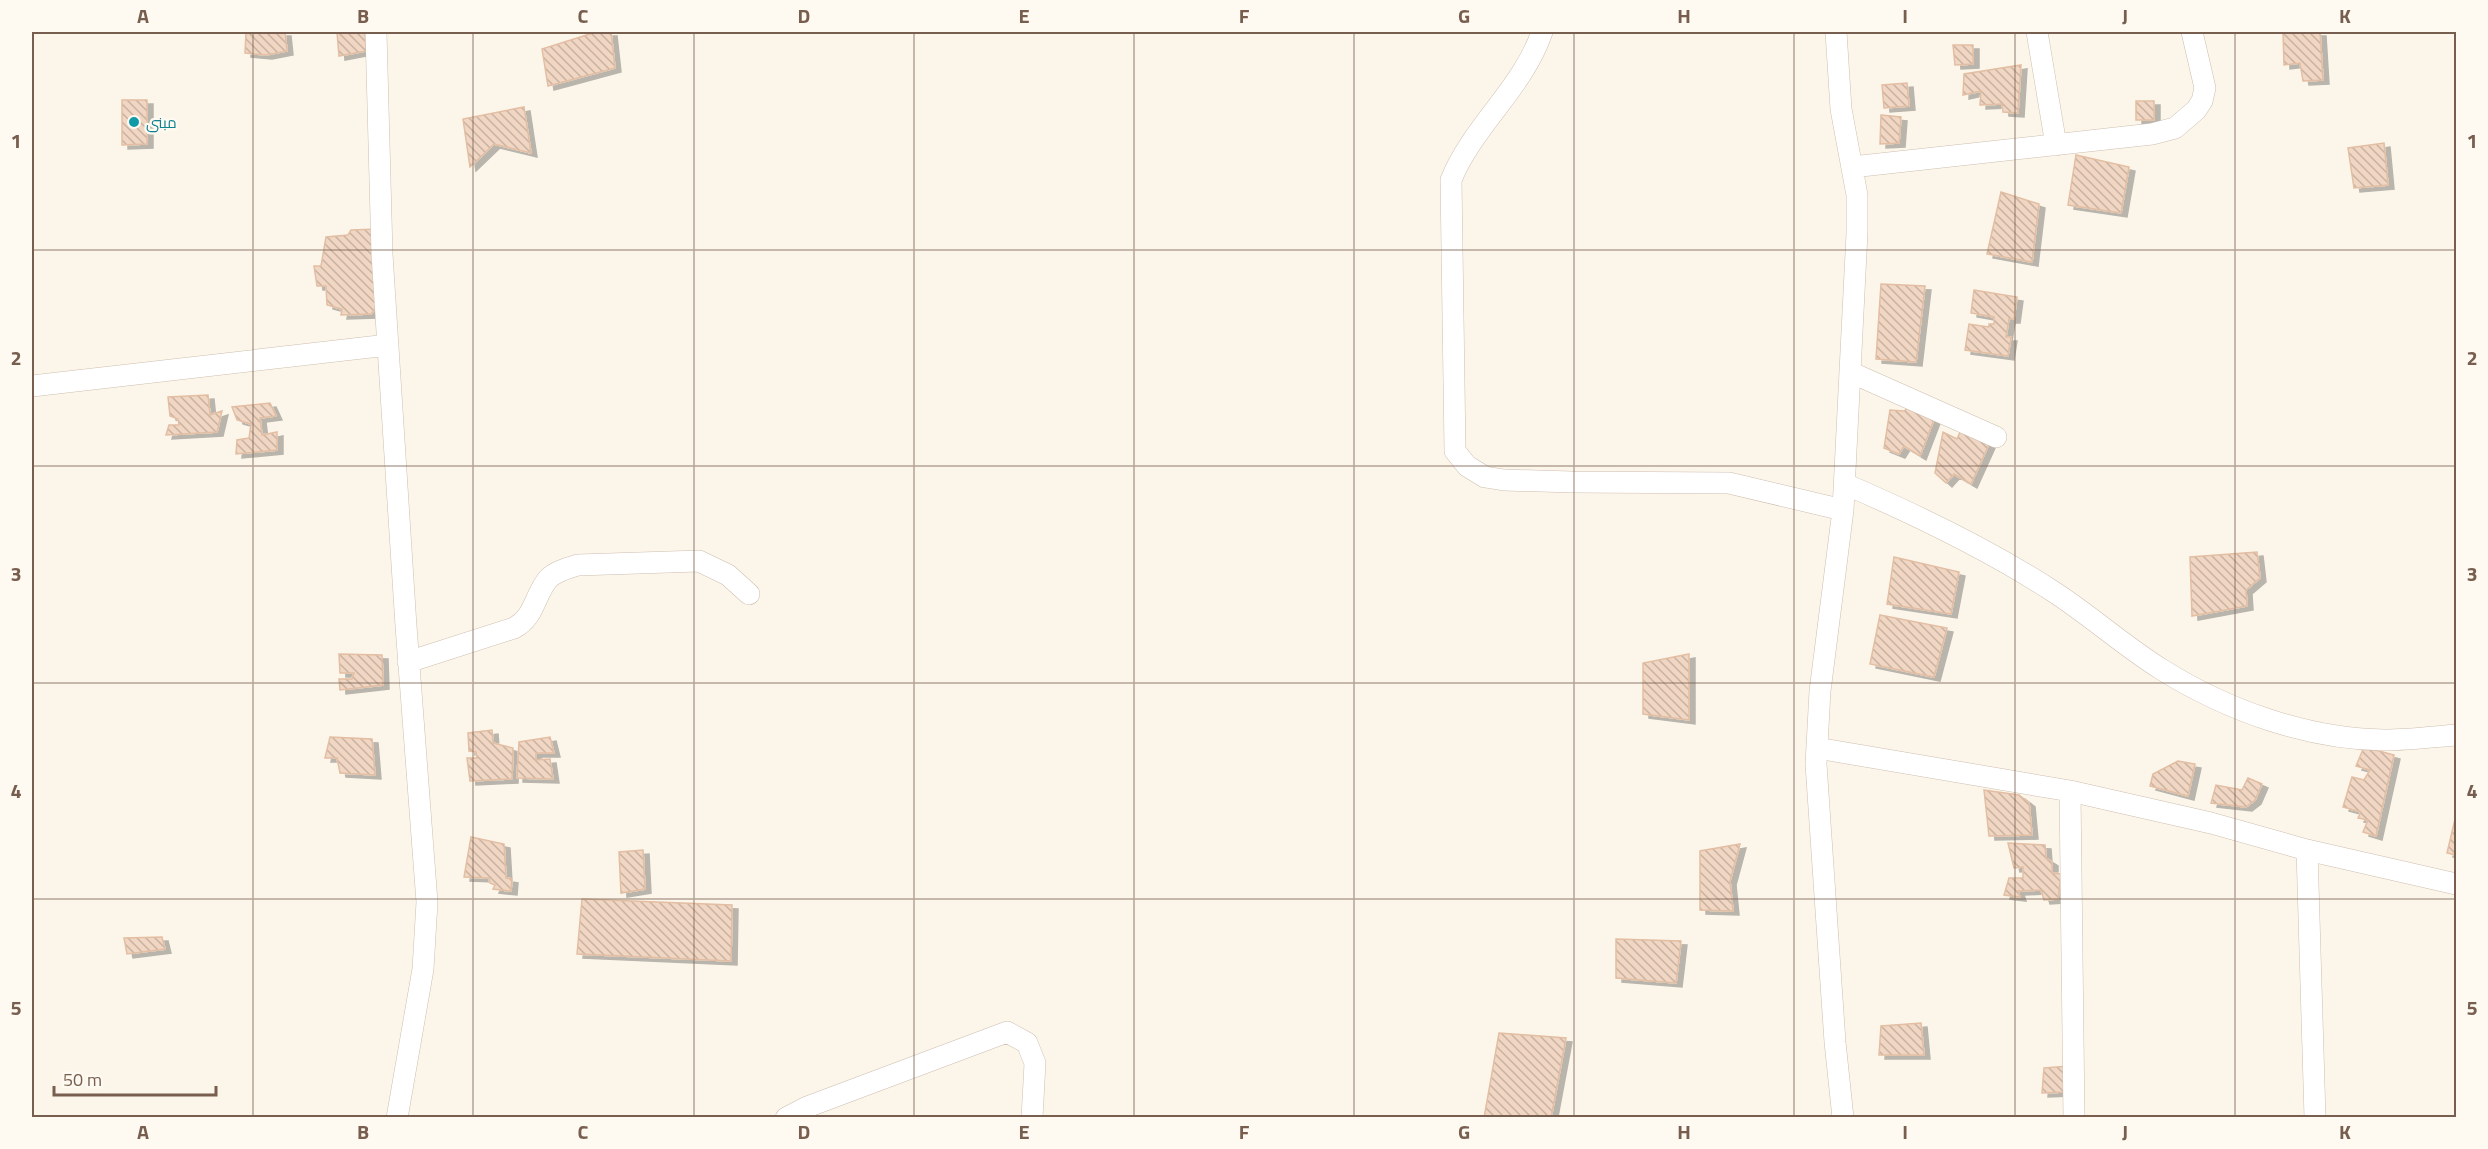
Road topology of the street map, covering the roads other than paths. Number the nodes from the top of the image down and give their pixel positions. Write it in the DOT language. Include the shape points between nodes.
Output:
graph roads {
  1 [pos="376,32"];
  2 [pos="1542,32"];
  3 [pos="1836,32"];
  4 [pos="2037,32"];
  5 [pos="2192,32"];
  6 [pos="2056,145"];
  7 [pos="1852,167"];
  8 [pos="388,345"];
  9 [pos="1850,372"];
  10 [pos="32,386"];
  11 [pos="1996,437"];
  12 [pos="1845,484"];
  13 [pos="1843,510"];
  14 [pos="749,594"];
  15 [pos="408,662"];
  16 [pos="2457,735"];
  17 [pos="1817,748"];
  18 [pos="2070,791"];
  19 [pos="2307,850"];
  20 [pos="2457,884"];
  21 [pos="398,1118"];
  22 [pos="786,1118"];
  23 [pos="1032,1118"];
  24 [pos="1843,1118"];
  25 [pos="2074,1118"];
  26 [pos="2315,1118"];
  1 -- 8 [label="street"];
  2 -- 13 [label="street" via="1530,60 1458,163 1451,180 1455,451 1467,466 1495,479 1729,483"];
  3 -- 7 [label="street" via="1841,109"];
  4 -- 6 [label="street"];
  5 -- 6 [label="street" via="2205,88 2196,110 2175,128"];
  6 -- 7 [label="street"];
  7 -- 9 [label="street" via="1857,233"];
  8 -- 10 [label="street"];
  8 -- 15 [label="street"];
  9 -- 11 [label="street"];
  9 -- 12 [label="street"];
  12 -- 13 [label="street"];
  12 -- 16 [label="street" via="1946,529 2020,571 2160,669 2222,702 2270,719 2340,736 2383,740"];
  13 -- 17 [label="street" via="1820,691"];
  14 -- 15 [label="street" via="728,575 699,561 578,565 561,570 548,580 525,623"];
  15 -- 21 [label="street" via="427,902 423,969"];
  17 -- 18 [label="street"];
  17 -- 24 [label="street" via="1821,849"];
  18 -- 19 [label="street" via="2211,823"];
  18 -- 25 [label="street"];
  19 -- 20 [label="street"];
  19 -- 26 [label="street"];
  22 -- 23 [label="street" via="1007,1032 1027,1043 1035,1063"];
}
